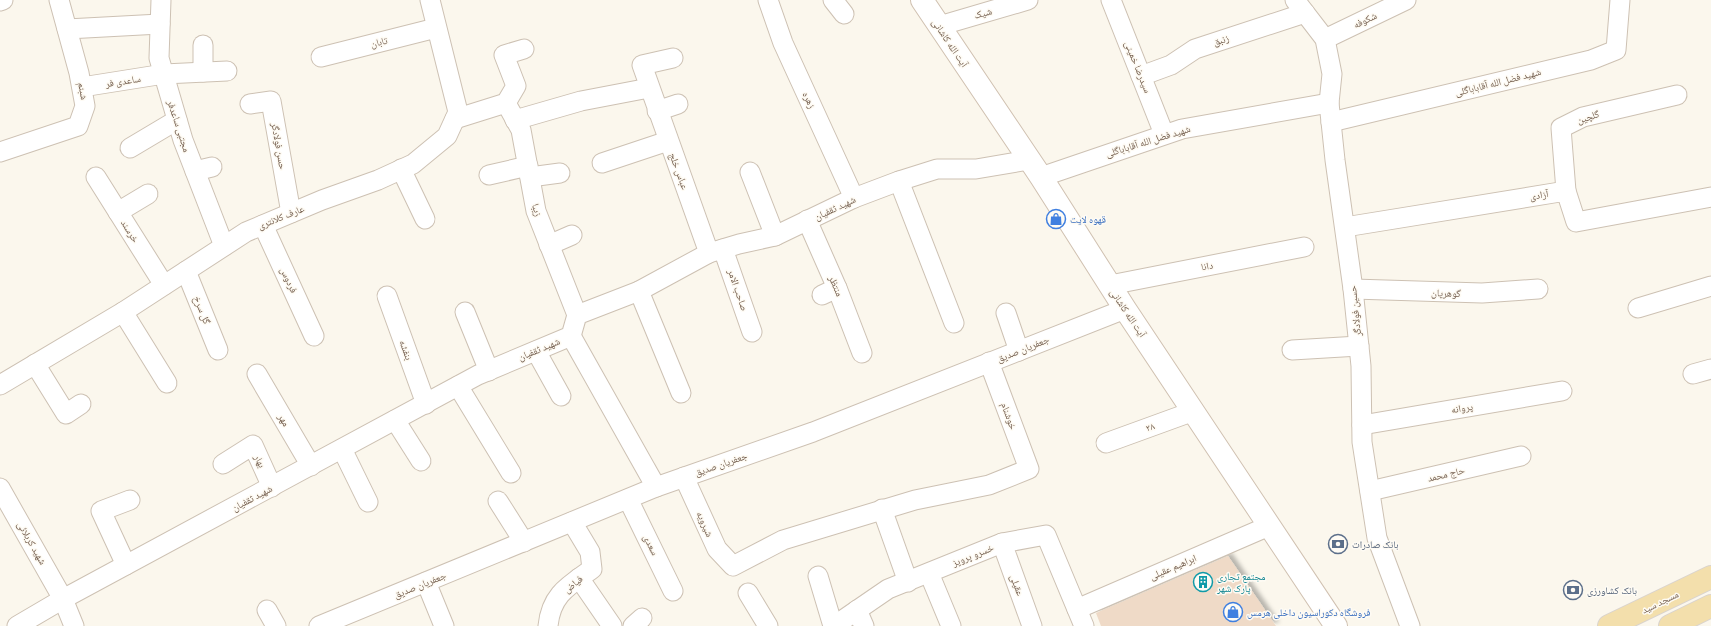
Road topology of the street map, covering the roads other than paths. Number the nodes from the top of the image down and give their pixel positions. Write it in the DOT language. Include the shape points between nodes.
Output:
graph roads {
  1 [pos="3,0"];
  2 [pos="60,0"];
  3 [pos="161,0"];
  4 [pos="430,0"];
  5 [pos="768,0"];
  6 [pos="922,0"];
  7 [pos="1028,0"];
  8 [pos="1111,0"];
  9 [pos="1406,0"];
  10 [pos="1620,0"];
  11 [pos="0,1"];
  12 [pos="1300,6"];
  13 [pos="160,24"];
  14 [pos="939,26"];
  15 [pos="436,28"];
  16 [pos="67,29"];
  17 [pos="1324,39"];
  18 [pos="203,45"];
  19 [pos="524,49"];
  20 [pos="321,57"];
  21 [pos="673,58"];
  22 [pos="227,71"];
  23 [pos="203,72"];
  24 [pos="164,74"];
  25 [pos="1141,76"];
  26 [pos="82,87"];
  27 [pos="649,88"];
  28 [pos="1677,96"];
  29 [pos="506,103"];
  30 [pos="1329,103"];
  31 [pos="250,104"];
  32 [pos="678,104"];
  33 [pos="657,111"];
  34 [pos="455,119"];
  35 [pos="177,120"];
  36 [pos="515,120"];
  37 [pos="1331,122"];
  38 [pos="1164,134"];
  39 [pos="668,141"];
  40 [pos="130,148"];
  41 [pos="0,152"];
  42 [pos="602,163"];
  43 [pos="1035,169"];
  44 [pos="401,170"];
  45 [pos="529,172"];
  46 [pos="750,172"];
  47 [pos="560,173"];
  48 [pos="489,175"];
  49 [pos="96,177"];
  50 [pos="899,181"];
  51 [pos="1566,191"];
  52 [pos="148,194"];
  53 [pos="1711,197"];
  54 [pos="854,198"];
  55 [pos="118,212"];
  56 [pos="291,213"];
  57 [pos="425,219"];
  58 [pos="807,220"];
  59 [pos="263,225"];
  60 [pos="1344,227"];
  61 [pos="572,235"];
  62 [pos="775,236"];
  63 [pos="549,245"];
  64 [pos="224,246"];
  65 [pos="1304,247"];
  66 [pos="716,251"];
  67 [pos="186,271"];
  68 [pos="164,285"];
  69 [pos="1110,285"];
  70 [pos="1711,286"];
  71 [pos="1353,289"];
  72 [pos="1538,289"];
  73 [pos="639,290"];
  74 [pos="387,296"];
  75 [pos="1638,308"];
  76 [pos="1125,309"];
  77 [pos="123,312"];
  78 [pos="465,312"];
  79 [pos="1006,313"];
  80 [pos="577,315"];
  81 [pos="954,323"];
  82 [pos="752,332"];
  83 [pos="314,336"];
  84 [pos="571,336"];
  85 [pos="1359,346"];
  86 [pos="218,350"];
  87 [pos="1292,350"];
  88 [pos="536,351"];
  89 [pos="1019,351"];
  90 [pos="862,353"];
  91 [pos="989,362"];
  92 [pos="35,364"];
  93 [pos="1711,369"];
  94 [pos="489,371"];
  95 [pos="257,374"];
  96 [pos="1693,374"];
  97 [pos="167,383"];
  98 [pos="0,385"];
  99 [pos="458,386"];
  100 [pos="1562,391"];
  101 [pos="681,393"];
  102 [pos="561,396"];
  103 [pos="81,404"];
  104 [pos="426,404"];
  105 [pos="1194,411"];
  106 [pos="395,420"];
  107 [pos="1362,425"];
  108 [pos="1106,443"];
  109 [pos="342,449"];
  110 [pos="1521,456"];
  111 [pos="421,462"];
  112 [pos="223,464"];
  113 [pos="311,466"];
  114 [pos="511,472"];
  115 [pos="684,477"];
  116 [pos="272,487"];
  117 [pos="656,487"];
  118 [pos="0,488"];
  119 [pos="1370,491"];
  120 [pos="628,499"];
  121 [pos="130,500"];
  122 [pos="498,501"];
  123 [pos="368,502"];
  124 [pos="882,509"];
  125 [pos="7,515"];
  126 [pos="572,522"];
  127 [pos="1269,526"];
  128 [pos="524,542"];
  129 [pos="1002,543"];
  130 [pos="126,565"];
  131 [pos="929,573"];
  132 [pos="818,576"];
  133 [pos="1711,577"];
  134 [pos="579,578"];
  135 [pos="426,582"];
  136 [pos="908,582"];
  137 [pos="673,591"];
  138 [pos="748,593"];
  139 [pos="63,599"];
  140 [pos="1711,606"];
  141 [pos="1077,609"];
  142 [pos="860,618"];
  143 [pos="17,626"];
  144 [pos="74,626"];
  145 [pos="319,626"];
  146 [pos="444,626"];
  147 [pos="548,626"];
  148 [pos="612,626"];
  149 [pos="768,626"];
  150 [pos="834,626"];
  151 [pos="951,626"];
  152 [pos="1032,626"];
  153 [pos="1084,626"];
  154 [pos="1336,626"];
  155 [pos="1410,626"];
  156 [pos="1609,626"];
  157 [pos="1670,626"];
  1 -- 11 [label="street"];
  2 -- 16 [label="street, شبنم"];
  3 -- 13 [label="street, مجتبی ساعدفر"];
  4 -- 15 [label="street, عارف کلانتری"];
  5 -- 54 [label="street, زهره" via="783,43"];
  6 -- 14 [label="main road, آیت الله کاشانی"];
  7 -- 14 [label="street, شیک"];
  8 -- 25 [label="street, سیدرضا خمینی"];
  9 -- 17 [label="street, شکوفه"];
  10 -- 37 [label="street, شهید فضل الله آقاباباگلی" via="1616,50 1591,60"];
  12 -- 17 [label="street, حسین فولادگر"];
  12 -- 25 [label="street, زنبق" via="1195,49 1171,65"];
  13 -- 16 [label="street"];
  13 -- 24 [label="street, مجتبی ساعدفر" via="159,58"];
  14 -- 43 [label="main road, آیت الله کاشانی"];
  15 -- 20 [label="street, تابان"];
  15 -- 34 [label="street, عارف کلانتری" via="458,112"];
  16 -- 26 [label="street, شبنم"];
  17 -- 30 [label="street, حسین فولادگر" via="1332,74"];
  18 -- 23 [label="street"];
  19 -- 29 [label="street" via="504,55 516,86"];
  21 -- 27 [label="street, عباس خلج" via="642,66"];
  22 -- 23 [label="street, ساعدی فر"];
  23 -- 24 [label="street, ساعدی فر"];
  24 -- 26 [label="street, ساعدی فر"];
  24 -- 35 [label="street, مجتبی ساعدفر"];
  25 -- 38 [label="street, سیدرضا خمینی"];
  26 -- 41 [label="street, شبنم" via="85,106 78,126"];
  27 -- 33 [label="street, عباس خلج"];
  27 -- 36 [label="street" via="581,101"];
  28 -- 51 [label="street, گلچین" via="1584,117 1561,128"];
  29 -- 34 [label="street"];
  29 -- 36 [label="street, زیبا"];
  30 -- 37 [label="street, حسین فولادگر"];
  30 -- 38 [label="street, شهید فضل الله آقاباباگلی"];
  31 -- 56 [label="street, حسن فولادگر" via="271,101"];
  32 -- 33 [label="street"];
  33 -- 39 [label="street, عباس خلج"];
  34 -- 44 [label="street, عارف کلانتری" via="447,136 413,164"];
  35 -- 40 [label="street"];
  35 -- 64 [label="street, مجتبی ساعدفر" via="203,169"];
  36 -- 45 [label="street, زیبا" via="521,130"];
  37 -- 60 [label="street, حسین فولادگر"];
  38 -- 43 [label="street, شهید فضل الله آقاباباگلی"];
  39 -- 42 [label="street"];
  39 -- 66 [label="street, عباس خلج"];
  43 -- 50 [label="street, شهید ثقفیان" via="937,169"];
  43 -- 69 [label="main road, آیت الله کاشانی"];
  44 -- 56 [label="street, عارف کلانتری"];
  44 -- 57 [label="street"];
  45 -- 47 [label="street"];
  45 -- 48 [label="street"];
  45 -- 63 [label="street, زیبا" via="536,211"];
  46 -- 62 [label="street"];
  49 -- 55 [label="street, خرسند"];
  50 -- 54 [label="street, شهید ثقفیان"];
  50 -- 81 [label="street"];
  51 -- 53 [label="street" via="1576,222"];
  51 -- 60 [label="street, آزادی"];
  52 -- 55 [label="street"];
  54 -- 58 [label="street, شهید ثقفیان"];
  55 -- 68 [label="street, خرسند"];
  56 -- 59 [label="street, عارف کلانتری"];
  58 -- 62 [label="street, شهید ثقفیان"];
  58 -- 90 [label="street, منتظر" via="829,291"];
  59 -- 64 [label="street, عارف کلانتری"];
  59 -- 83 [label="street, فردوس"];
  60 -- 71 [label="street, حسین فولادگر"];
  61 -- 63 [label="street"];
  62 -- 66 [label="street, شهید ثقفیان"];
  63 -- 80 [label="street, زیبا"];
  64 -- 67 [label="street, عارف کلانتری"];
  65 -- 69 [label="street, دانا"];
  66 -- 73 [label="street, شهید ثقفیان"];
  66 -- 82 [label="street, صاحب الامر"];
  67 -- 68 [label="street, عارف کلانتری"];
  67 -- 86 [label="street, گل سرخ"];
  68 -- 77 [label="street, عارف کلانتری"];
  69 -- 76 [label="main road, آیت الله کاشانی"];
  70 -- 75 [label="street"];
  71 -- 72 [label="street, گوهریان" via="1482,294"];
  71 -- 85 [label="street, حسین فولادگر"];
  73 -- 80 [label="street, شهید ثقفیان"];
  73 -- 101 [label="street"];
  74 -- 104 [label="street, بنفشه"];
  76 -- 89 [label="street, جعفریان صدیق"];
  76 -- 105 [label="main road, آیت الله کاشانی"];
  77 -- 92 [label="street, عارف کلانتری"];
  77 -- 97 [label="street"];
  78 -- 94 [label="street"];
  79 -- 89 [label="street"];
  80 -- 84 [label="street, شهید ثقفیان"];
  84 -- 88 [label="street, شهید ثقفیان"];
  84 -- 117 [label="street"];
  85 -- 87 [label="street"];
  85 -- 107 [label="street, حسین فولادگر"];
  88 -- 94 [label="street, شهید ثقفیان"];
  88 -- 102 [label="street"];
  89 -- 91 [label="street, جعفریان صدیق"];
  91 -- 115 [label="street, جعفریان صدیق" via="813,432"];
  91 -- 124 [label="street, خوشنام" via="1029,469 989,485"];
  92 -- 98 [label="street, عارف کلانتری"];
  92 -- 103 [label="street" via="66,414"];
  93 -- 96 [label="street"];
  94 -- 99 [label="street, شهید ثقفیان"];
  95 -- 113 [label="street, مهر"];
  99 -- 104 [label="street, شهید ثقفیان"];
  99 -- 114 [label="street"];
  100 -- 107 [label="street, پروانه"];
  104 -- 106 [label="street, شهید ثقفیان"];
  105 -- 108 [label="street, ۲۸"];
  105 -- 127 [label="main road, آیت الله کاشانی"];
  106 -- 109 [label="street, شهید ثقفیان"];
  106 -- 111 [label="street"];
  107 -- 119 [label="street, حسین فولادگر" via="1362,442"];
  109 -- 113 [label="street, شهید ثقفیان"];
  109 -- 123 [label="street"];
  110 -- 119 [label="street, حاج محمد"];
  112 -- 116 [label="street, بهار" via="253,445"];
  113 -- 116 [label="street, شهید ثقفیان"];
  115 -- 117 [label="street, جعفریان صدیق"];
  115 -- 124 [label="street, شیرویه" via="717,549 733,566 783,540"];
  116 -- 130 [label="street, شهید ثقفیان"];
  117 -- 120 [label="street, جعفریان صدیق"];
  118 -- 125 [label="street, شهید کربلائی"];
  119 -- 155 [label="street, حسین فولادگر" via="1377,538"];
  120 -- 126 [label="street, جعفریان صدیق"];
  120 -- 137 [label="street, سعدی"];
  121 -- 130 [label="street" via="101,511"];
  122 -- 128 [label="street"];
  124 -- 136 [label="street"];
  125 -- 139 [label="street, شهید کربلائی"];
  126 -- 128 [label="street, جعفریان صدیق"];
  126 -- 134 [label="street, فیاض" via="590,552 592,569"];
  127 -- 141 [label="street, ابراهیم عقیلی"];
  127 -- 154 [label="main road, آیت الله کاشانی"];
  128 -- 135 [label="street, جعفریان صدیق"];
  129 -- 131 [label="street, خسرو پرویز"];
  129 -- 141 [label="street, خسرو پرویز" via="1046,535"];
  129 -- 152 [label="street, عقیلی"];
  130 -- 139 [label="street, شهید ثقفیان"];
  131 -- 136 [label="street, خسرو پرویز"];
  131 -- 151 [label="street"];
  132 -- 150 [label="street"];
  133 -- 156 [label="main road, مسجد سید"];
  134 -- 147 [label="street, فیاض" via="555,599"];
  134 -- 148 [label="street"];
  135 -- 145 [label="street, جعفریان صدیق"];
  135 -- 146 [label="street"];
  136 -- 142 [label="street, خسرو پرویز" via="888,589"];
  138 -- 149 [label="street"];
  139 -- 143 [label="street, شهید ثقفیان"];
  139 -- 144 [label="street, شهید کربلائی"];
  140 -- 157 [label="main road"];
  141 -- 153 [label="street"];
  142 -- 150 [label="street, خسرو پرویز"];
}
